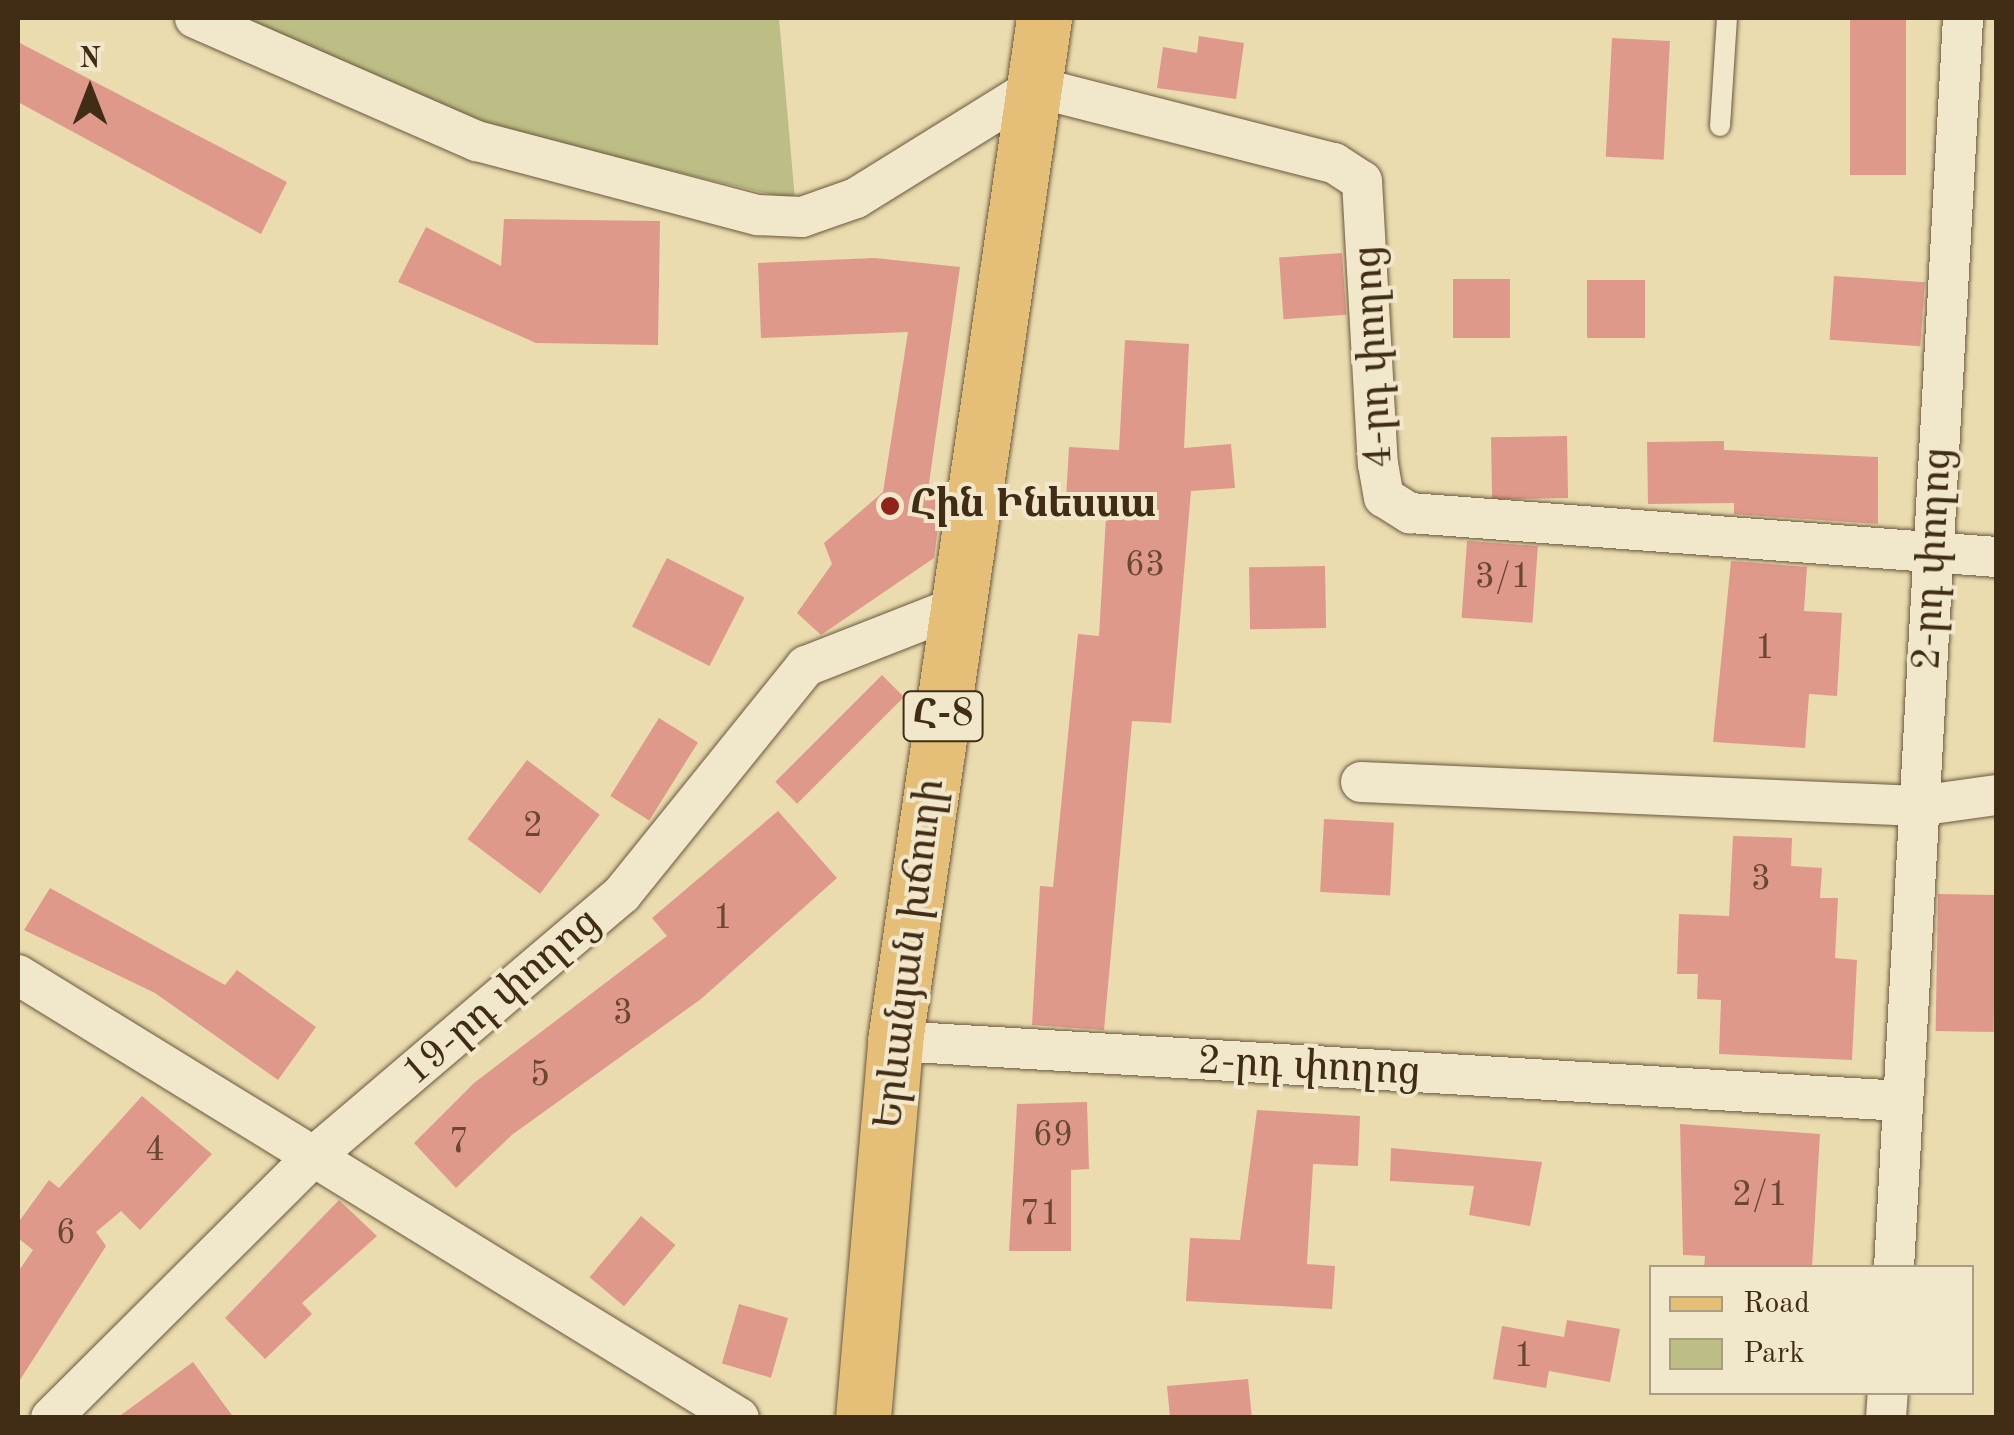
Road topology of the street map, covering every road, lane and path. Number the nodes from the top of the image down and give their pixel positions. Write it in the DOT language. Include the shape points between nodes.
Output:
graph roads {
  1 [pos="195,18"];
  2 [pos="1044,18"];
  3 [pos="1727,18"];
  4 [pos="1963,18"];
  5 [pos="1035,86"];
  6 [pos="1720,126"];
  7 [pos="1996,557"];
  8 [pos="1935,558"];
  9 [pos="958,606"];
  10 [pos="1361,782"];
  11 [pos="1996,795"];
  12 [pos="1918,806"];
  13 [pos="18,975"];
  14 [pos="895,1041"];
  15 [pos="1902,1101"];
  16 [pos="313,1157"];
  17 [pos="1894,1265"];
  18 [pos="51,1418"];
  19 [pos="738,1418"];
  20 [pos="863,1418"];
  1 -- 5 [label="street" via="477,141 758,214 802,217 856,198"];
  2 -- 5 [label="main road, Երևանյան խճուղի / Հ-8"];
  3 -- 6 [label="lane"];
  4 -- 8 [label="street, 2-րդ փողոց"];
  5 -- 8 [label="street, 4-րդ փողոց" via="1179,117 1334,163 1362,181 1378,464 1384,497 1410,513"];
  5 -- 9 [label="main road, Երևանյան խճուղի / Հ-8"];
  7 -- 8 [label="street, 4-րդ փողոց"];
  8 -- 12 [label="street, 2-րդ փողոց"];
  9 -- 14 [label="main road, Երևանյան խճուղի / Հ-8"];
  9 -- 16 [label="street, 19-րդ փողոց" via="806,666 622,894"];
  10 -- 12 [label="street"];
  11 -- 12 [label="street"];
  12 -- 15 [label="street, 2-րդ փողոց"];
  13 -- 16 [label="street"];
  14 -- 15 [label="street, 2-րդ փողոց"];
  14 -- 20 [label="main road, Երևանյան խճուղի / Հ-8"];
  15 -- 17 [label="street, 2-րդ փողոց"];
  16 -- 18 [label="street, 19-րդ փողոց"];
  16 -- 19 [label="street"];
}
